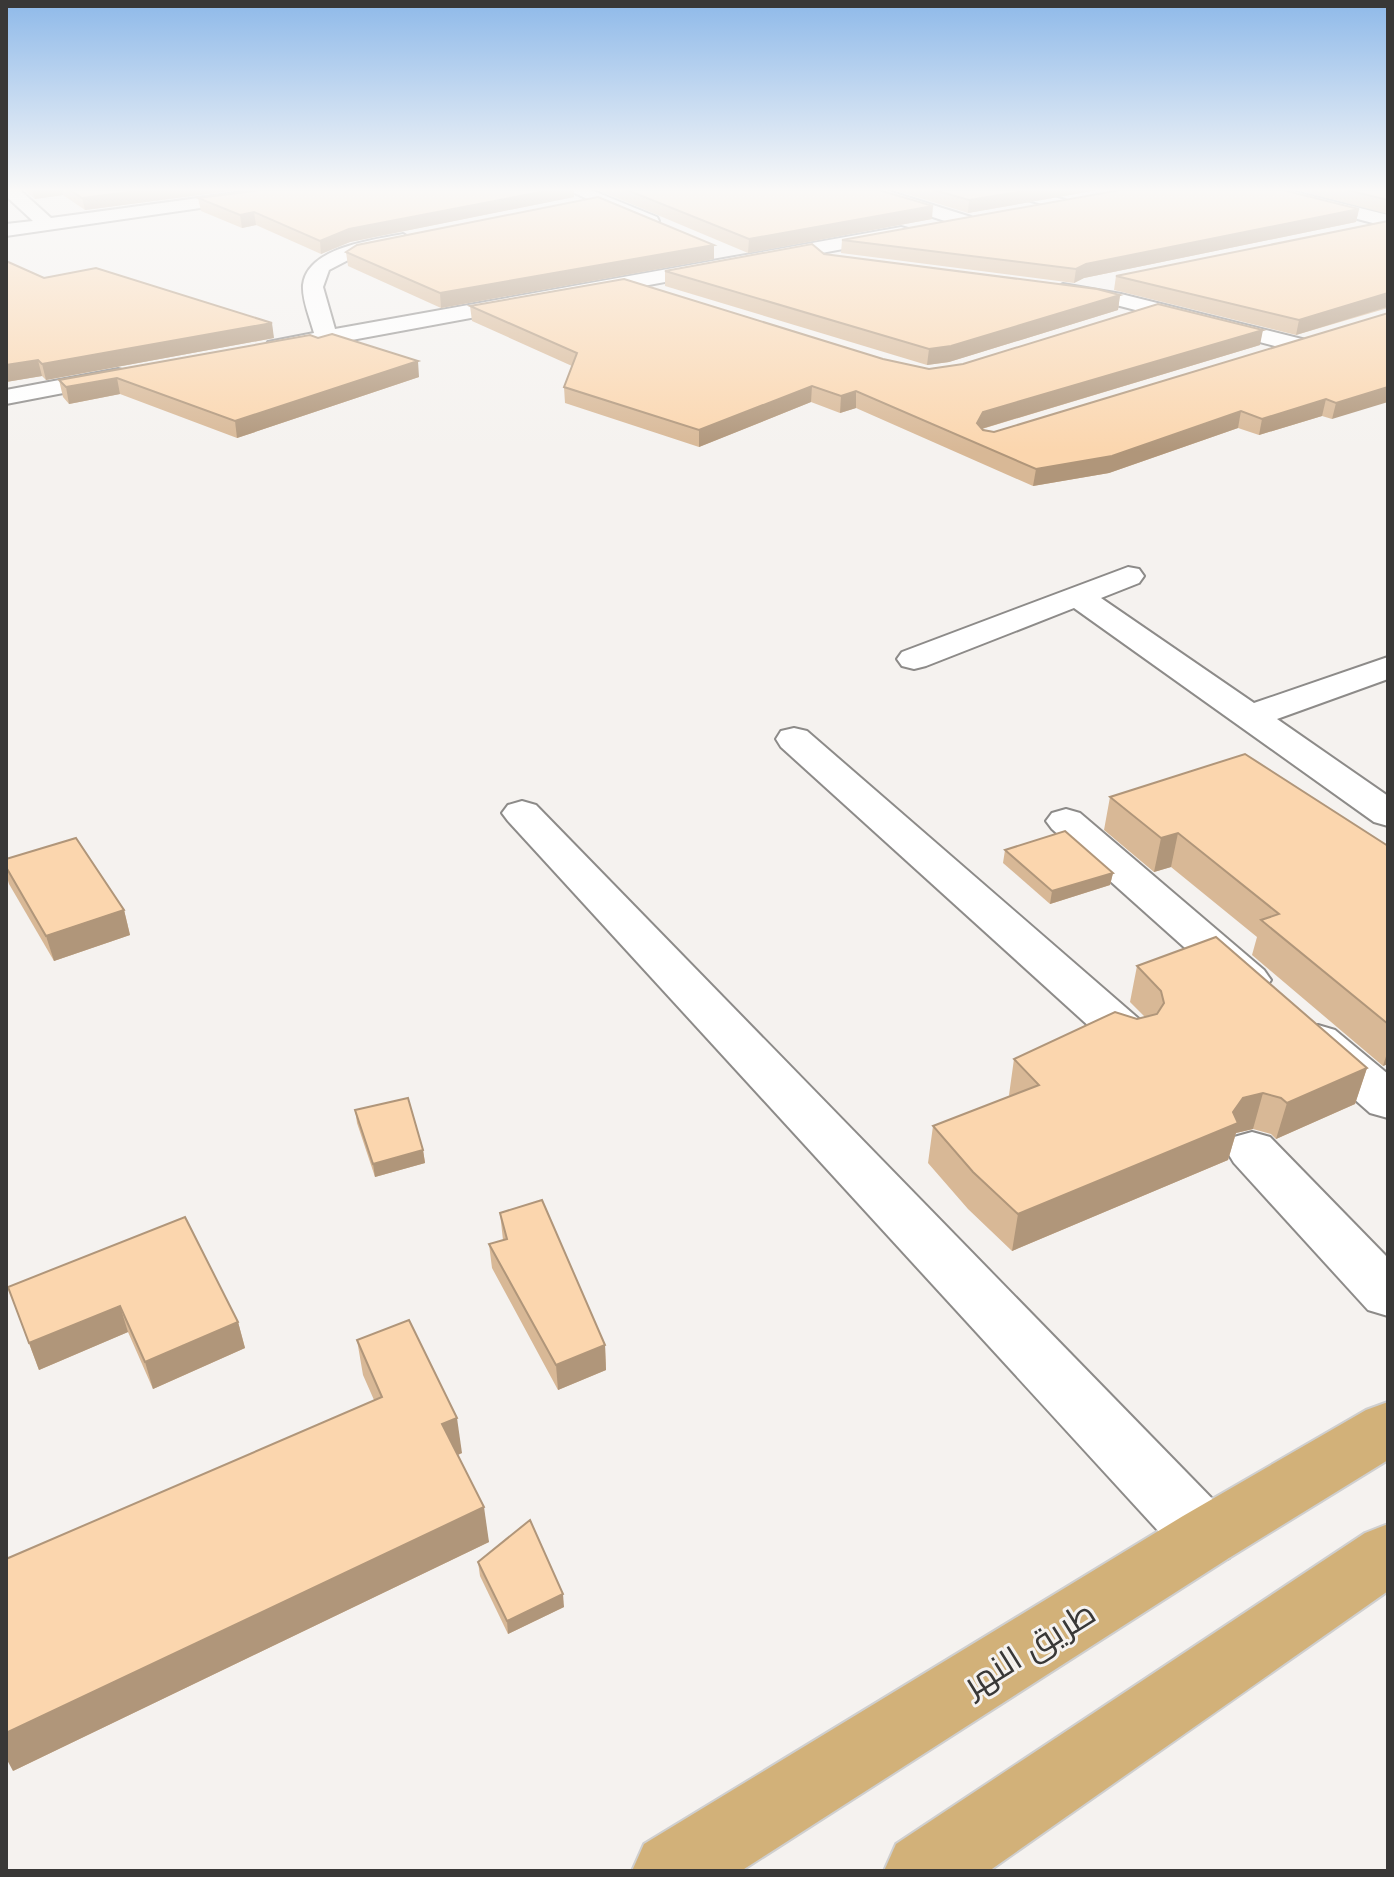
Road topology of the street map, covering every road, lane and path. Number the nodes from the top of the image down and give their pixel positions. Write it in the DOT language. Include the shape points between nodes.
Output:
graph roads {
  1 [pos="314,278"];
  2 [pos="653,278"];
  3 [pos="1128,278"];
  4 [pos="624,283"];
  5 [pos="1037,287"];
  6 [pos="1068,291"];
  7 [pos="665,296"];
  8 [pos="1155,309"];
  9 [pos="1112,322"];
  10 [pos="1328,335"];
  11 [pos="326,337"];
  12 [pos="1298,345"];
  13 [pos="250,352"];
  14 [pos="1254,358"];
  15 [pos="143,371"];
  16 [pos="6,397"];
  17 [pos="1128,576"];
  18 [pos="1077,596"];
  19 [pos="914,659"];
  20 [pos="1388,667"];
  21 [pos="1250,717"];
  22 [pos="794,739"];
  23 [pos="522,813"];
  24 [pos="1388,814"];
  25 [pos="1066,821"];
  26 [pos="1130,1037"];
  27 [pos="1388,1101"];
  28 [pos="1252,1150"];
  29 [pos="1388,1294"];
  30 [pos="1388,1428"];
  31 [pos="1206,1537"];
  32 [pos="1388,1554"];
  33 [pos="671,1871"];
  34 [pos="923,1871"];
  1 -- 11 [label="street"];
  2 -- 4 [label="street"];
  3 -- 6 [label="street"];
  4 -- 7 [label="street"];
  4 -- 11 [label="street"];
  5 -- 6 [label="street"];
  6 -- 8 [label="street"];
  8 -- 9 [label="street"];
  8 -- 12 [label="street"];
  10 -- 12 [label="street"];
  11 -- 13 [label="street"];
  12 -- 14 [label="street"];
  15 -- 16 [label="street"];
  17 -- 18 [label="street"];
  18 -- 19 [label="street"];
  18 -- 21 [label="street"];
  20 -- 21 [label="street"];
  21 -- 24 [label="street"];
  22 -- 26 [label="street"];
  23 -- 31 [label="street"];
  25 -- 27 [label="street"];
  28 -- 29 [label="street"];
  30 -- 31 [label="main road, طريق النهر"];
  31 -- 33 [label="main road, طريق النهر"];
  32 -- 34 [label="main road"];
}
